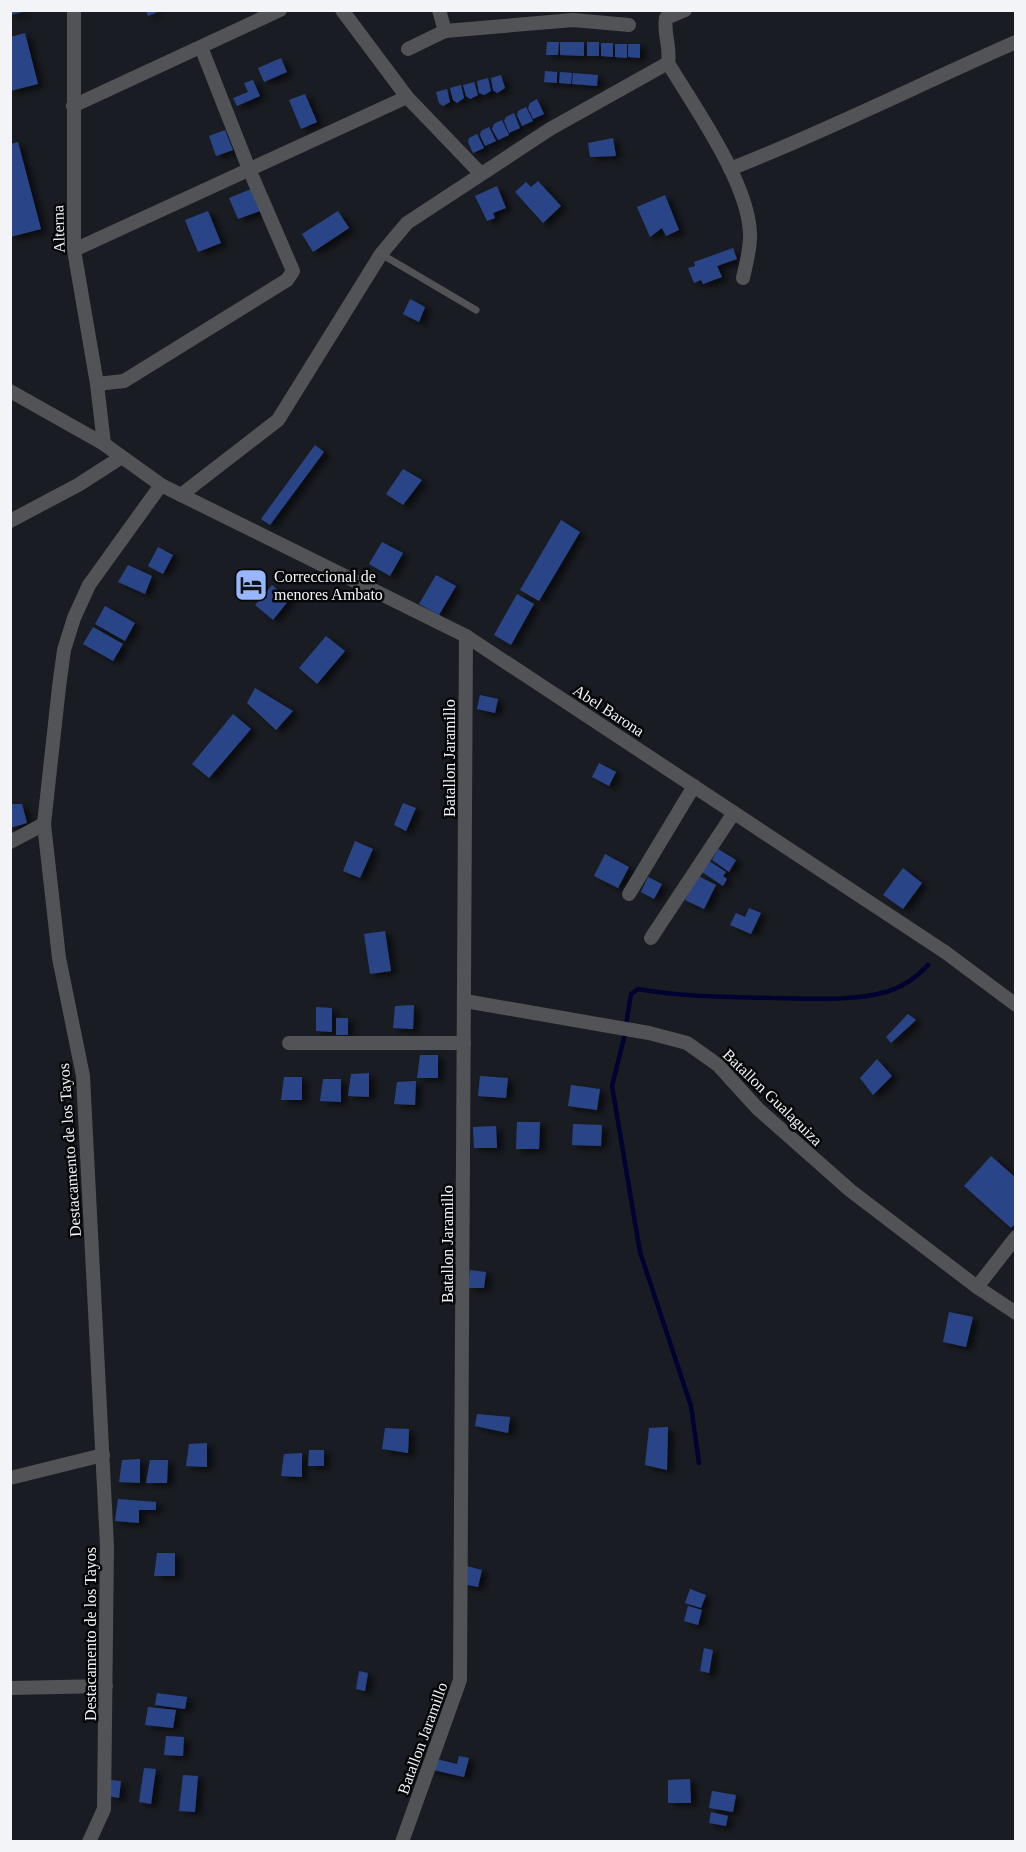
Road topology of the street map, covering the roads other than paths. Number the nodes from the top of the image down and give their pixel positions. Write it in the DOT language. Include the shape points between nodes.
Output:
graph roads {
  1 [pos="74,10"];
  2 [pos="280,10"];
  3 [pos="342,10"];
  4 [pos="439,10"];
  5 [pos="685,10"];
  6 [pos="629,25"];
  7 [pos="445,31"];
  8 [pos="1016,42"];
  9 [pos="201,47"];
  10 [pos="408,49"];
  11 [pos="668,63"];
  12 [pos="408,97"];
  13 [pos="74,106"];
  14 [pos="249,169"];
  15 [pos="730,169"];
  16 [pos="481,174"];
  17 [pos="74,250"];
  18 [pos="381,254"];
  19 [pos="743,278"];
  20 [pos="476,310"];
  21 [pos="97,384"];
  22 [pos="10,391"];
  23 [pos="104,444"];
  24 [pos="120,458"];
  25 [pos="161,485"];
  26 [pos="181,495"];
  27 [pos="10,521"];
  28 [pos="466,636"];
  29 [pos="694,786"];
  30 [pos="733,814"];
  31 [pos="44,824"];
  32 [pos="10,842"];
  33 [pos="629,894"];
  34 [pos="651,938"];
  35 [pos="465,1001"];
  36 [pos="1016,1005"];
  37 [pos="289,1043"];
  38 [pos="464,1043"];
  39 [pos="1016,1237"];
  40 [pos="977,1287"];
  41 [pos="1016,1313"];
  42 [pos="103,1455"];
  43 [pos="10,1478"];
  44 [pos="106,1686"];
  45 [pos="10,1688"];
  46 [pos="89,1842"];
  47 [pos="402,1842"];
  1 -- 13 [label="street, Alterna"];
  2 -- 9 [label="street"];
  3 -- 12 [label="street"];
  4 -- 7 [label="street"];
  5 -- 11 [label="street" via="666,18 664,27 671,50"];
  6 -- 7 [label="street" via="573,20"];
  7 -- 10 [label="street"];
  8 -- 15 [label="street" via="814,136"];
  9 -- 13 [label="street"];
  9 -- 14 [label="street"];
  11 -- 15 [label="street"];
  11 -- 16 [label="street" via="550,129"];
  12 -- 14 [label="street"];
  12 -- 16 [label="street"];
  13 -- 17 [label="street, Alterna"];
  14 -- 17 [label="street"];
  14 -- 21 [label="street" via="293,271 287,280 124,381"];
  15 -- 19 [label="street" via="747,207 751,235"];
  16 -- 18 [label="street" via="407,223"];
  17 -- 21 [label="street, Alterna"];
  18 -- 20 [label="lane"];
  18 -- 26 [label="street" via="278,420"];
  21 -- 23 [label="street, Alterna"];
  22 -- 23 [label="street, Abel Barona"];
  23 -- 24 [label="street, Abel Barona"];
  24 -- 25 [label="street, Abel Barona"];
  24 -- 27 [label="street"];
  25 -- 26 [label="street, Abel Barona"];
  25 -- 31 [label="street, Destacamento de los Tayos" via="89,585 74,618 64,650"];
  26 -- 28 [label="street, Abel Barona"];
  28 -- 29 [label="street, Abel Barona"];
  28 -- 35 [label="street, Batallon Jaramillo"];
  29 -- 30 [label="street, Abel Barona"];
  29 -- 33 [label="street"];
  30 -- 34 [label="street"];
  30 -- 36 [label="street, Abel Barona" via="945,952"];
  31 -- 32 [label="street"];
  31 -- 42 [label="street, Destacamento de los Tayos" via="59,958 83,1076"];
  35 -- 38 [label="street, Batallon Jaramillo"];
  35 -- 40 [label="street, Batallon Gualaguiza" via="687,1043 718,1065 758,1109 851,1191"];
  37 -- 38 [label="street"];
  38 -- 47 [label="street, Batallon Jaramillo" via="460,1680"];
  39 -- 40 [label="street"];
  40 -- 41 [label="street, Batallon Gualaguiza"];
  42 -- 43 [label="street"];
  42 -- 44 [label="street, Destacamento de los Tayos"];
  44 -- 45 [label="street"];
  44 -- 46 [label="street, Destacamento de los Tayos" via="104,1809"];
}
